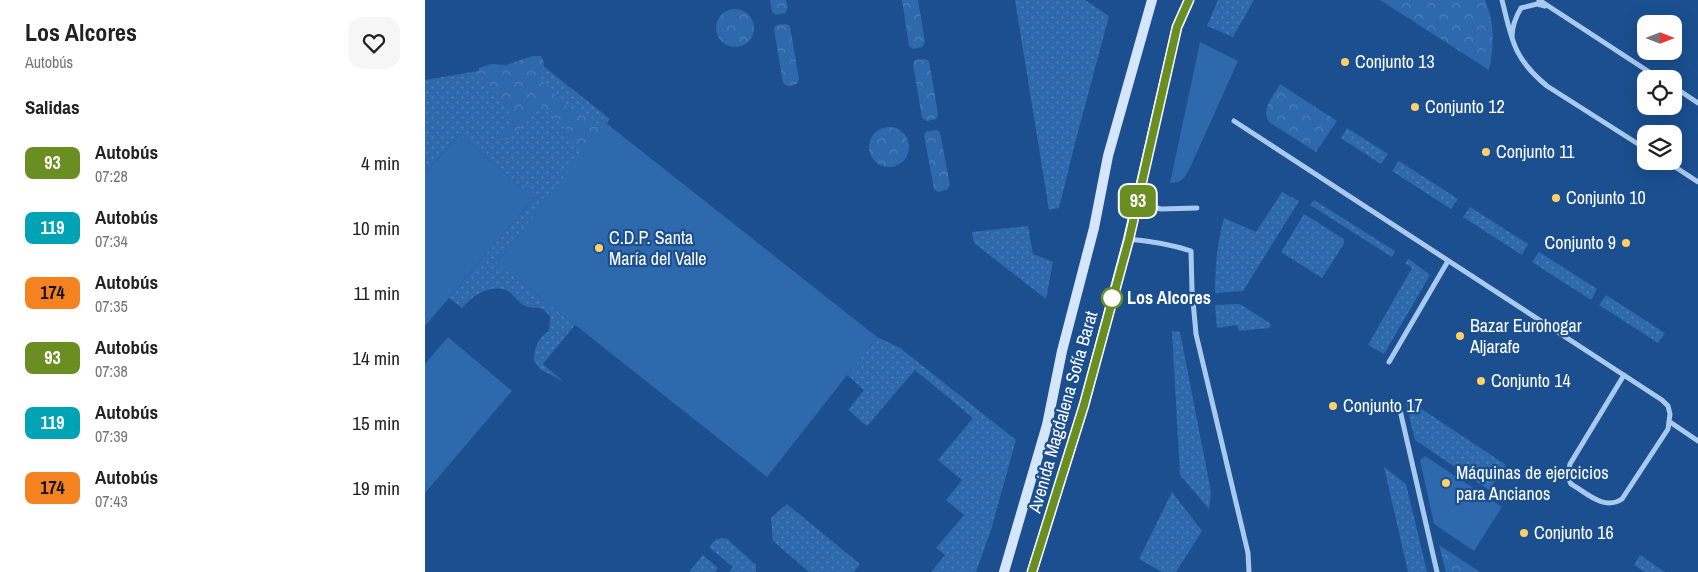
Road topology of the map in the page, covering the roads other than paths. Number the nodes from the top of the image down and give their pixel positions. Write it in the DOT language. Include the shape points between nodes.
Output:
graph roads {
  1 [pos="1152,0"];
  2 [pos="1189,0"];
  3 [pos="1502,0"];
  4 [pos="1539,0"];
  5 [pos="1551,7"];
  6 [pos="1516,52"];
  7 [pos="1646,70"];
  8 [pos="1682,93"];
  9 [pos="1698,103"];
  10 [pos="1234,121"];
  11 [pos="1637,143"];
  12 [pos="1680,170"];
  13 [pos="1698,182"];
  14 [pos="1138,204"];
  15 [pos="1197,208"];
  16 [pos="1129,239"];
  17 [pos="1448,261"];
  18 [pos="1389,362"];
  19 [pos="1625,376"];
  20 [pos="1400,410"];
  21 [pos="1670,422"];
  22 [pos="1698,440"];
  23 [pos="1004,572"];
  24 [pos="1032,572"];
  25 [pos="1249,572"];
  26 [pos="1437,572"];
  1 -- 23 [label="street, Avenida Magdalena Sofía Barat" via="1108,156 1047,425"];
  2 -- 14 [label="street, Avenida Magdalena Sofía Barat" via="1177,27"];
  3 -- 6 [label="street"];
  4 -- 5 [label="street"];
  5 -- 6 [label="street" via="1537,4 1521,8 1512,30"];
  5 -- 7 [label="street"];
  6 -- 11 [label="street" via="1525,66 1547,86"];
  8 -- 9 [label="street"];
  10 -- 17 [label="street"];
  12 -- 13 [label="street"];
  14 -- 15 [label="street" via="1161,209"];
  14 -- 16 [label="street, Avenida Magdalena Sofía Barat"];
  16 -- 24 [label="street, Avenida Magdalena Sofía Barat" via="1084,405"];
  16 -- 25 [label="street" via="1164,243 1191,251 1196,334 1231,474"];
  17 -- 18 [label="street"];
  17 -- 19 [label="street"];
  19 -- 21 [label="street" via="1662,400 1669,409"];
  19 -- 21 [label="street" via="1570,464 1571,484 1602,503 1616,503 1622,499"];
  20 -- 26 [label="street"];
  21 -- 22 [label="street"];
}
